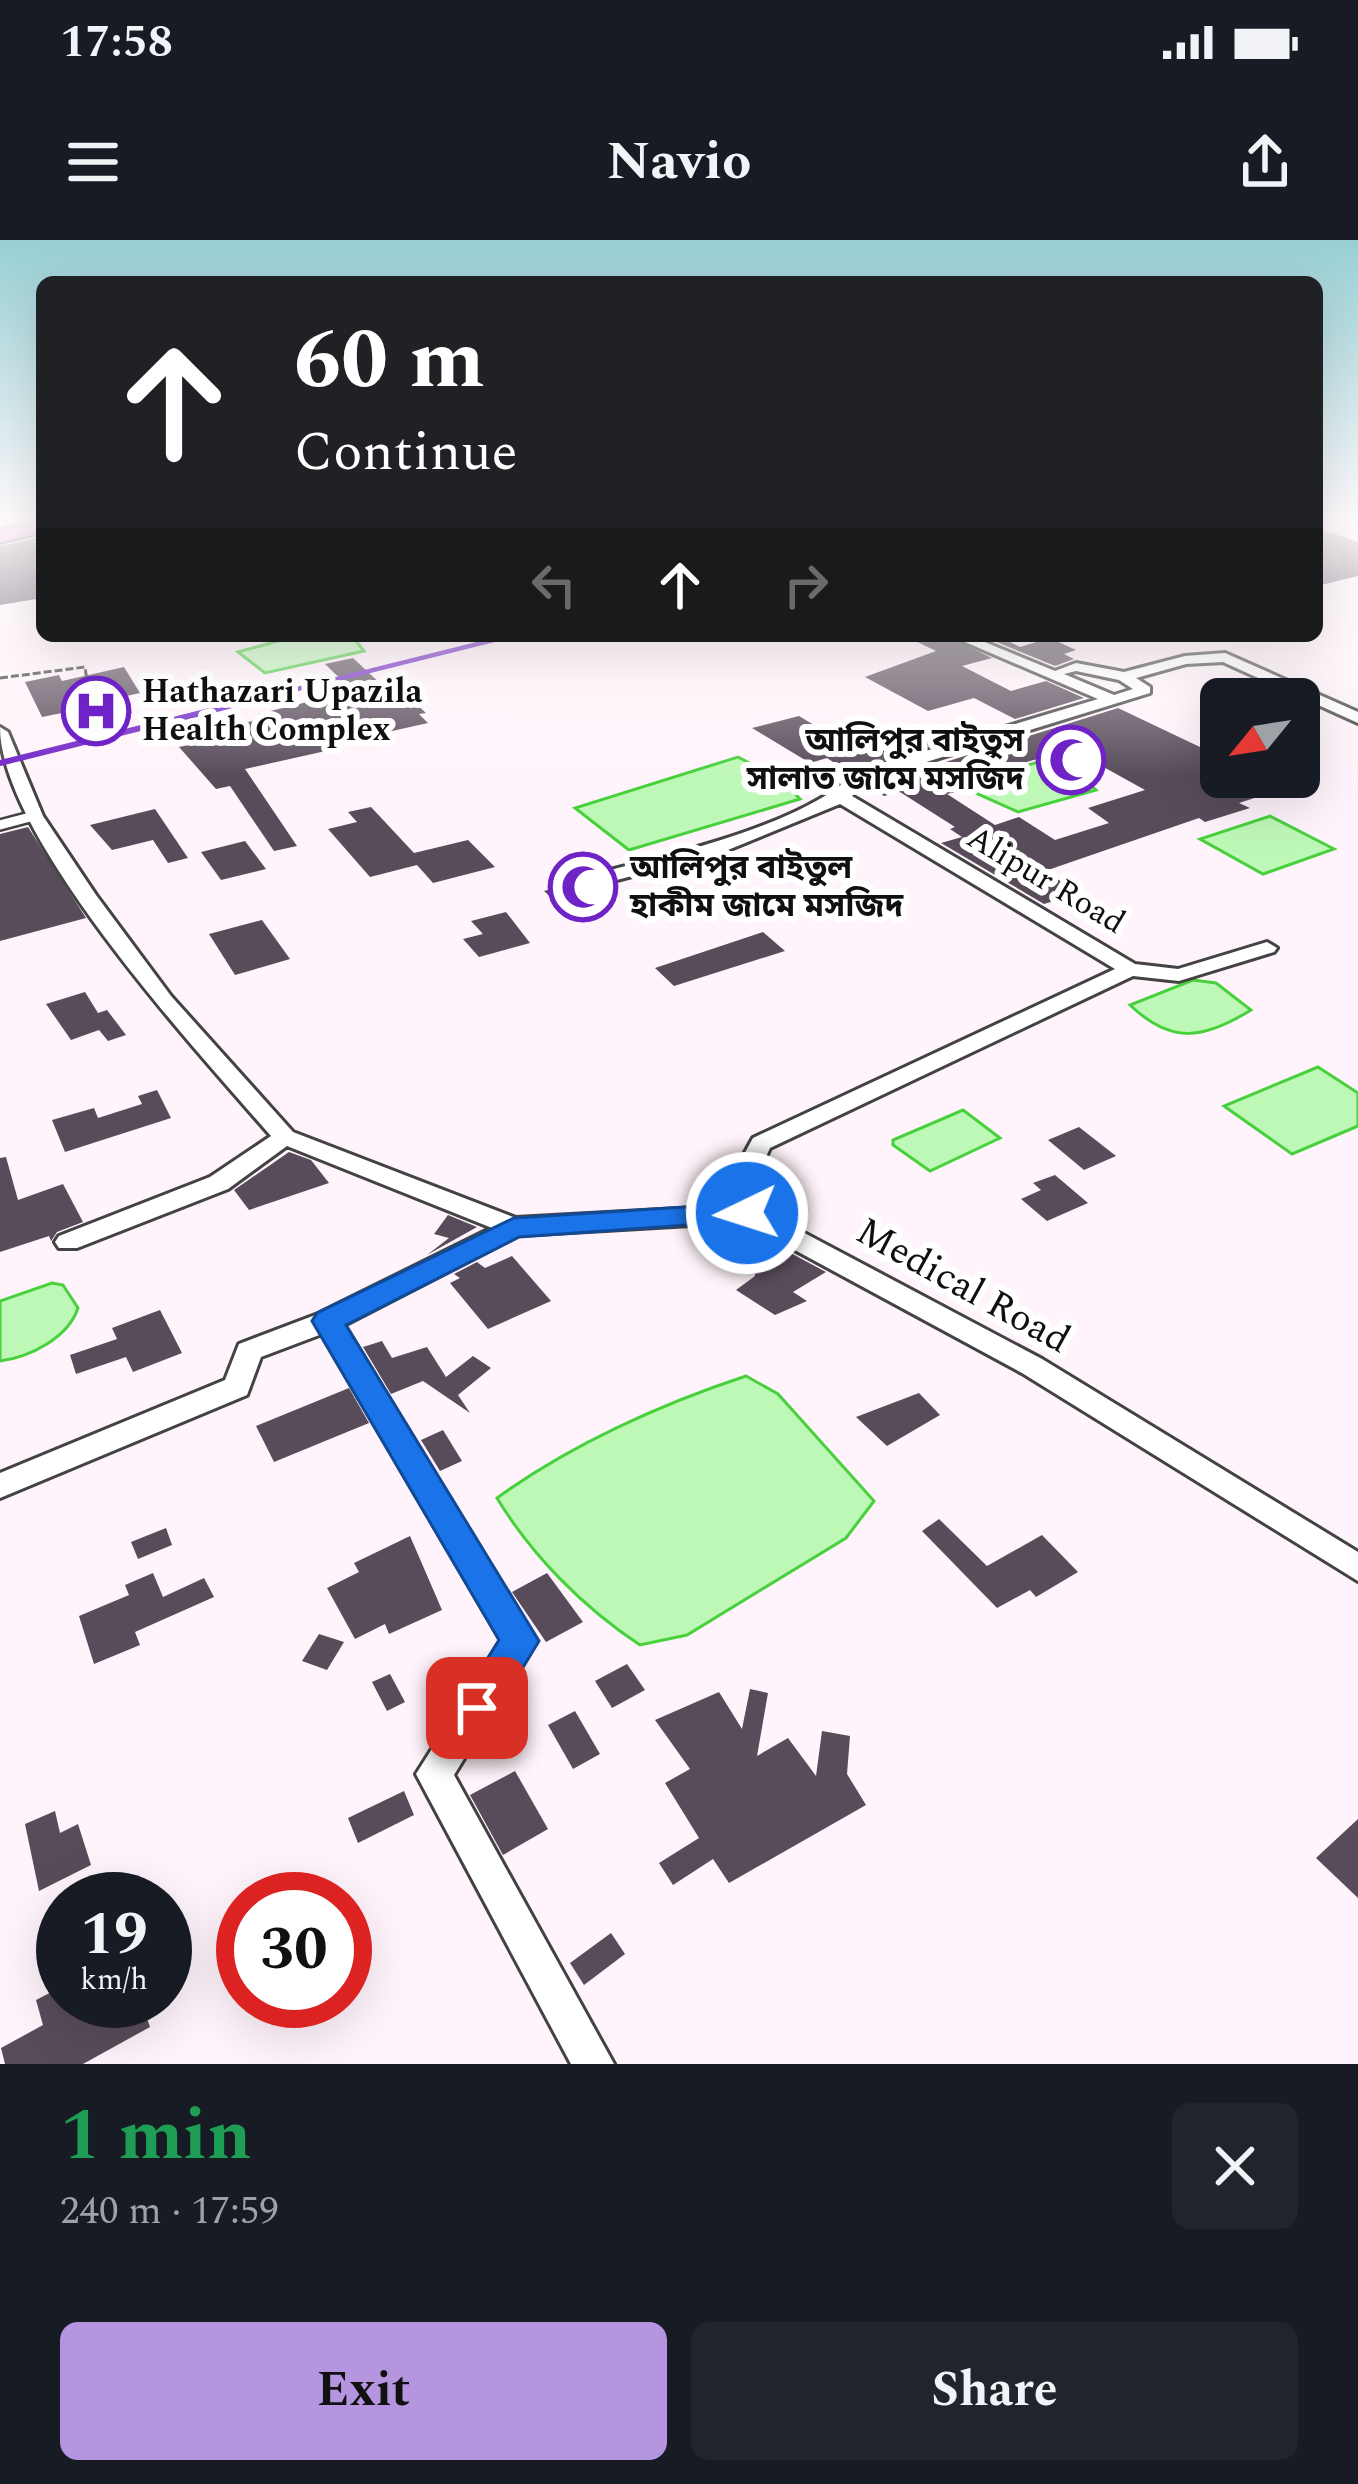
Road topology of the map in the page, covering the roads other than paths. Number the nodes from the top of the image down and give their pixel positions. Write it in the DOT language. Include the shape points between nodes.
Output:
graph roads {
  1 [pos="974,642"];
  2 [pos="1052,672"];
  3 [pos="1124,677"];
  4 [pos="1111,700"];
  5 [pos="1358,718"];
  6 [pos="0,732"];
  7 [pos="842,796"];
  8 [pos="34,816"];
  9 [pos="0,825"];
  10 [pos="613,875"];
  11 [pos="1267,948"];
  12 [pos="1130,970"];
  13 [pos="285,1136"];
  14 [pos="747,1213"];
  15 [pos="514,1227"];
  16 [pos="68,1242"];
  17 [pos="328,1321"];
  18 [pos="0,1486"];
  19 [pos="1358,1568"];
  20 [pos="593,2064"];
  1 -- 2 [label="street"];
  2 -- 3 [label="street" via="1076,667"];
  2 -- 4 [label="street"];
  3 -- 4 [label="street" via="1144,690"];
  3 -- 5 [label="street" via="1225,657"];
  4 -- 7 [label="street" via="862,776"];
  6 -- 8 [label="street"];
  7 -- 10 [label="street" via="717,848"];
  7 -- 12 [label="street, Alipur Road"];
  8 -- 9 [label="lane"];
  8 -- 13 [label="street" via="164,1000"];
  11 -- 12 [label="street" via="1179,975"];
  12 -- 14 [label="street, Alipur Road" via="761,1143 740,1189"];
  13 -- 15 [label="street"];
  13 -- 16 [label="street" via="219,1183"];
  14 -- 15 [label="street"];
  14 -- 19 [label="street, Medical Road" via="1032,1366"];
  15 -- 17 [label="street"];
  17 -- 18 [label="street" via="249,1351 237,1387"];
  17 -- 20 [label="street" via="520,1641 434,1774"];
}
